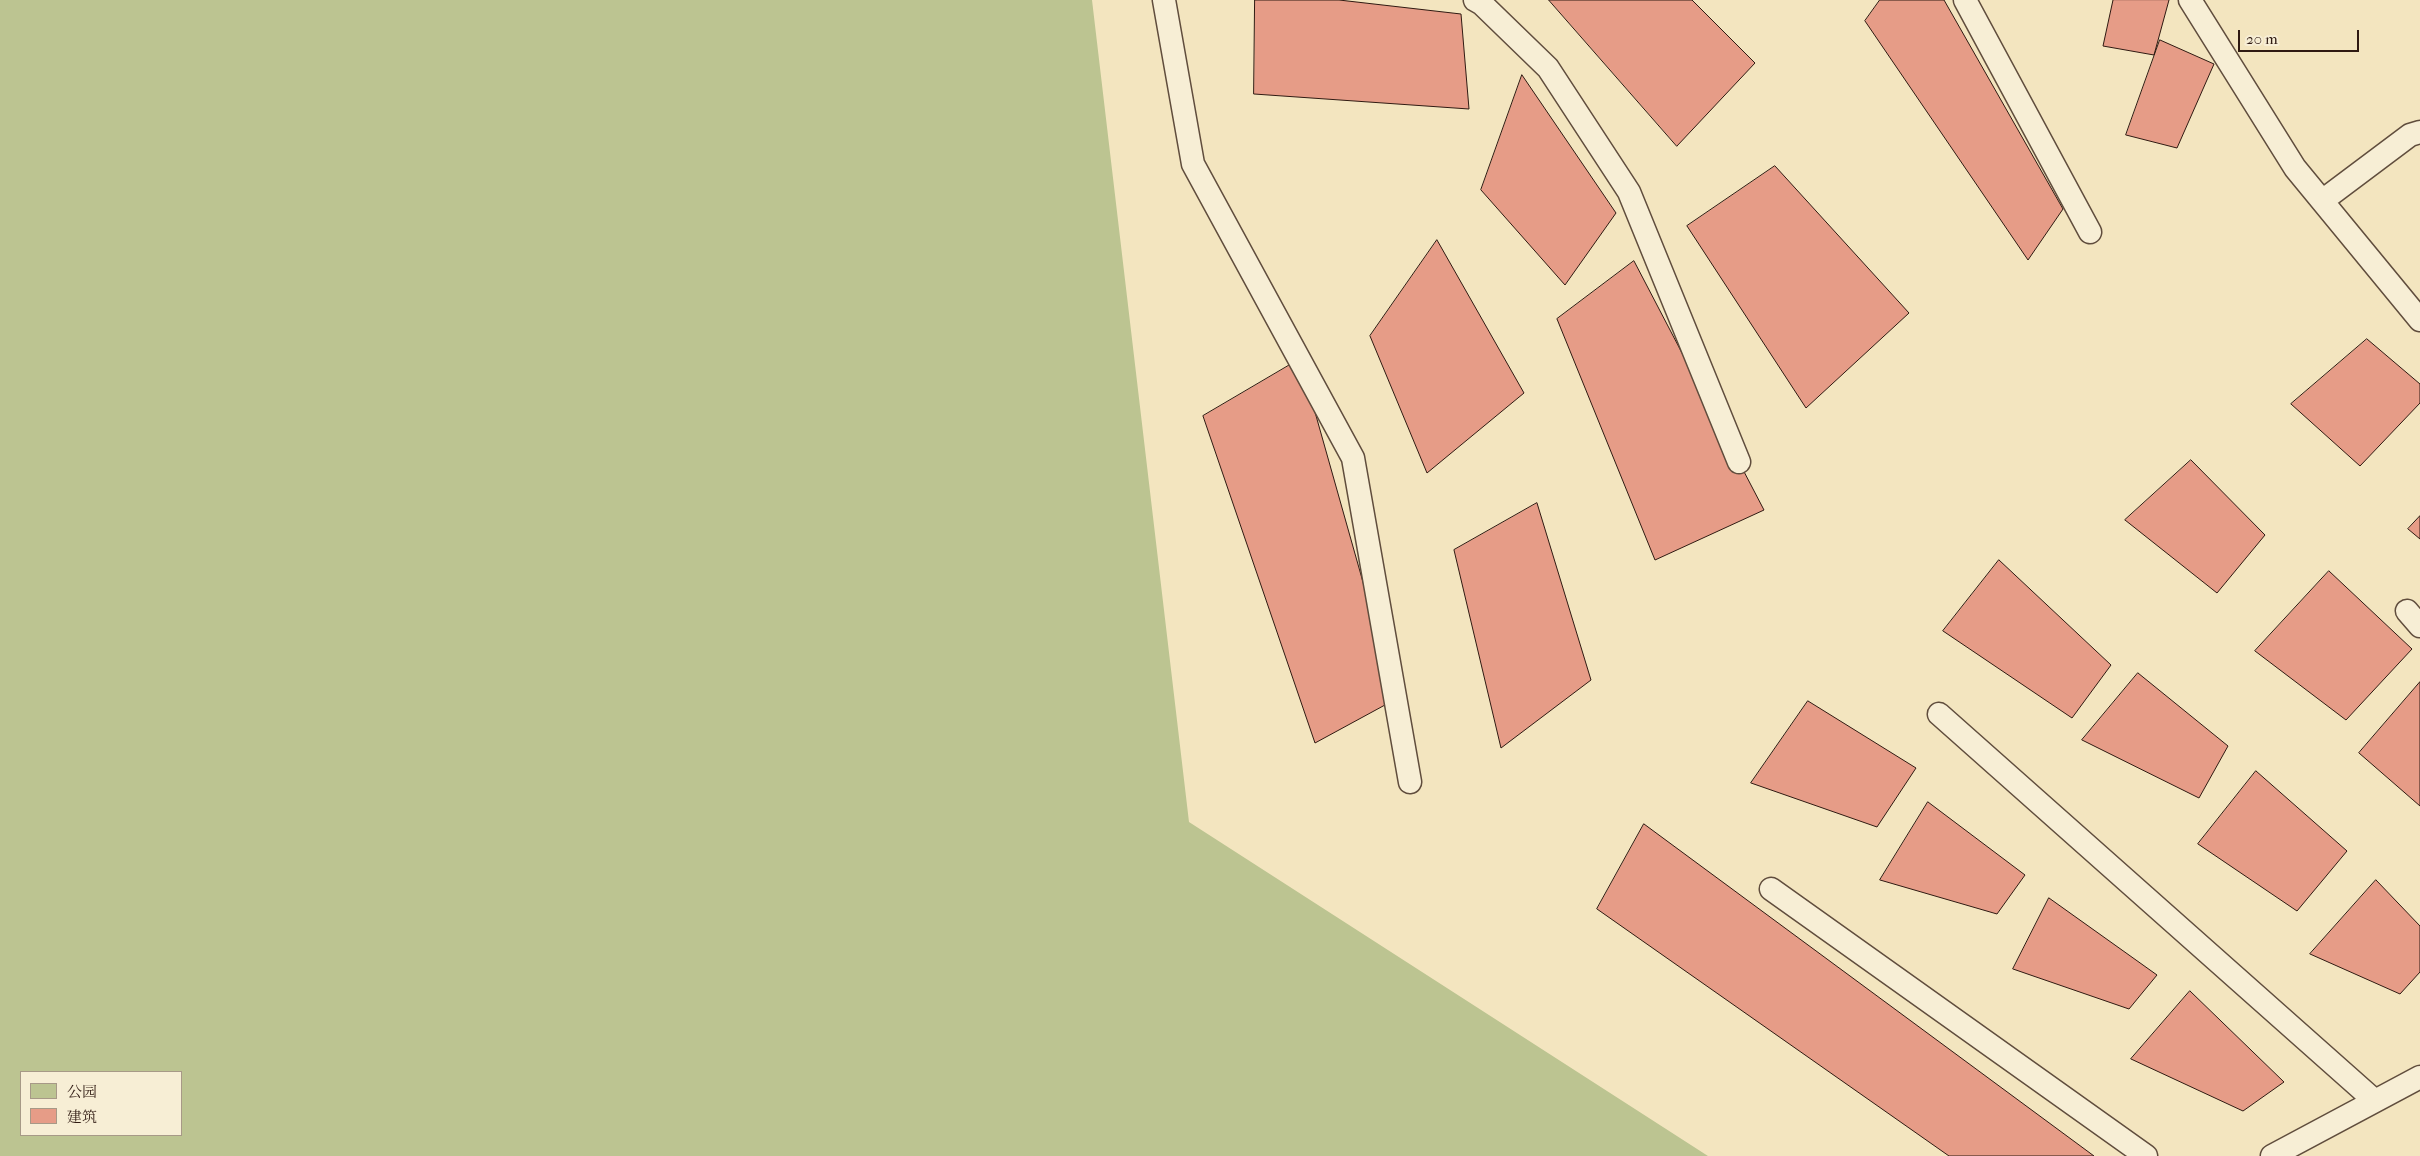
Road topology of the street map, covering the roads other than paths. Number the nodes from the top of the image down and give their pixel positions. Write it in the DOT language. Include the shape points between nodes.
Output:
graph roads {
  1 [pos="1164,0"];
  2 [pos="1475,0"];
  3 [pos="1965,0"];
  4 [pos="2190,0"];
  5 [pos="2420,132"];
  6 [pos="2322,201"];
  7 [pos="2090,232"];
  8 [pos="2420,320"];
  9 [pos="1739,462"];
  10 [pos="1940,714"];
  11 [pos="1410,782"];
  12 [pos="1771,889"];
  13 [pos="2420,1077"];
  14 [pos="2375,1101"];
  15 [pos="2146,1156"];
  16 [pos="2272,1156"];
  1 -- 11 [label="lane" via="1193,164 1353,458"];
  2 -- 9 [label="lane" via="1548,68 1629,192"];
  3 -- 7 [label="lane"];
  4 -- 6 [label="lane" via="2295,168"];
  5 -- 6 [label="lane" via="2410,135"];
  6 -- 8 [label="lane"];
  10 -- 14 [label="lane"];
  12 -- 15 [label="lane"];
  13 -- 14 [label="lane"];
  14 -- 16 [label="lane"];
}
